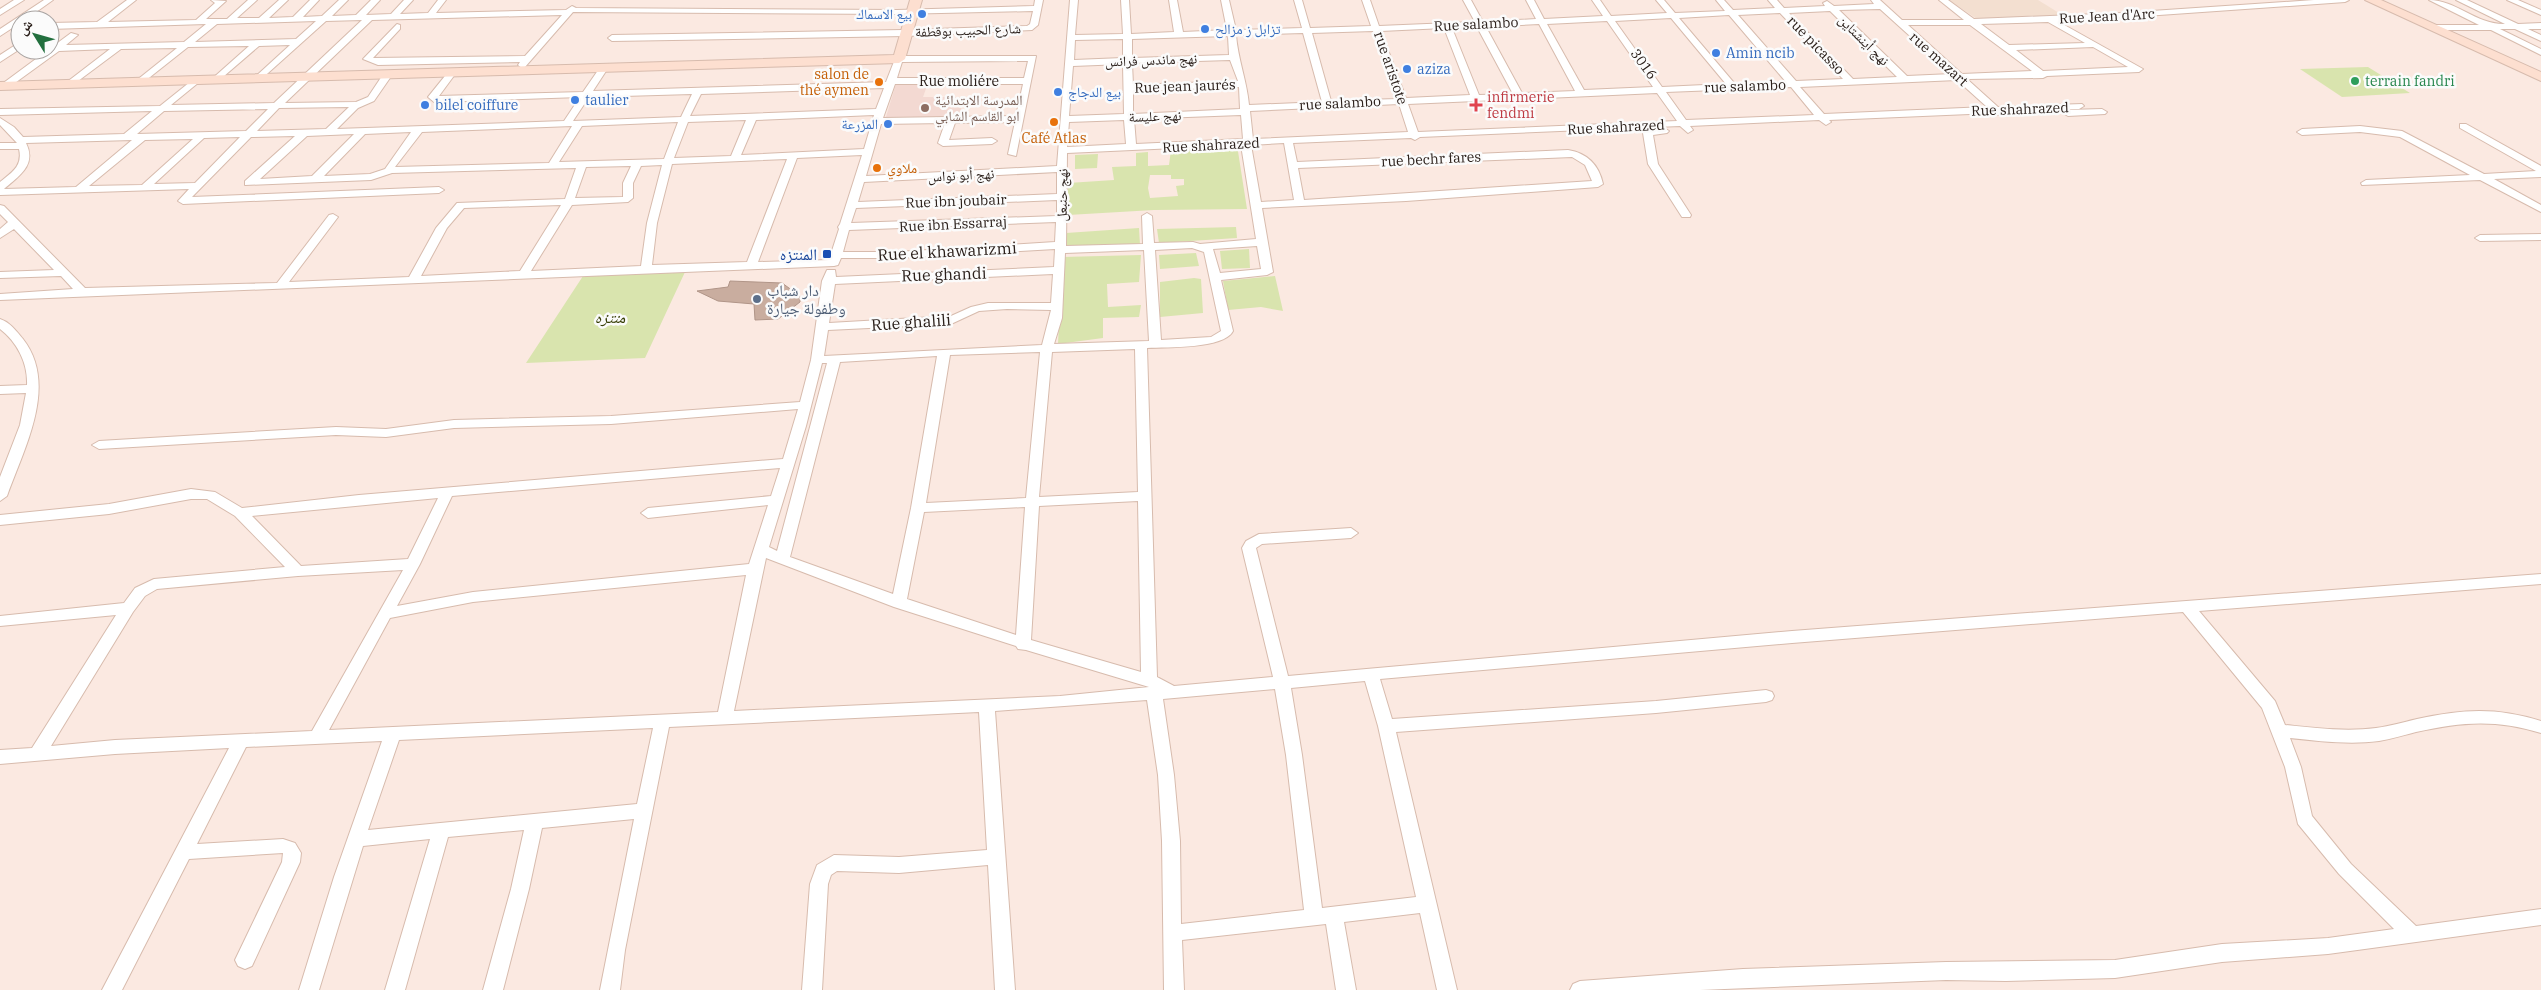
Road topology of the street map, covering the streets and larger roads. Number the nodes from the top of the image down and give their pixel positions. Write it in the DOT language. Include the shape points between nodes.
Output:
graph roads {
  1 [pos="20,0"];
  2 [pos="50,0"];
  3 [pos="132,0"];
  4 [pos="215,0"];
  5 [pos="253,0"];
  6 [pos="284,0"];
  7 [pos="315,0"];
  8 [pos="344,0"];
  9 [pos="376,0"];
  10 [pos="409,0"];
  11 [pos="442,0"];
  12 [pos="579,0"];
  13 [pos="1074,0"];
  14 [pos="1125,0"];
  15 [pos="1173,0"];
  16 [pos="1225,0"];
  17 [pos="1298,0"];
  18 [pos="1366,0"];
  19 [pos="1467,0"];
  20 [pos="1530,0"];
  21 [pos="1596,0"];
  22 [pos="1660,0"];
  23 [pos="1720,0"];
  24 [pos="1772,0"];
  25 [pos="1824,0"];
  26 [pos="1944,0"];
  27 [pos="2345,0"];
  28 [pos="2371,0"];
  29 [pos="2433,0"];
  30 [pos="2460,0"];
  31 [pos="2511,0"];
  32 [pos="1878,3"];
  33 [pos="1038,4"];
  34 [pos="914,6"];
  35 [pos="1831,7"];
  36 [pos="1780,9"];
  37 [pos="570,10"];
  38 [pos="1,11"];
  39 [pos="1729,12"];
  40 [pos="2541,13"];
  41 [pos="1673,15"];
  42 [pos="430,16"];
  43 [pos="393,17"];
  44 [pos="358,18"];
  45 [pos="370,18"];
  46 [pos="1610,18"];
  47 [pos="324,19"];
  48 [pos="2048,19"];
  49 [pos="294,20"];
  50 [pos="260,21"];
  51 [pos="1542,21"];
  52 [pos="198,22"];
  53 [pos="214,22"];
  54 [pos="229,22"];
  55 [pos="1899,23"];
  56 [pos="1975,23"];
  57 [pos="1479,24"];
  58 [pos="98,25"];
  59 [pos="60,26"];
  60 [pos="1447,26"];
  61 [pos="2541,26"];
  62 [pos="9,27"];
  63 [pos="397,27"];
  64 [pos="2517,27"];
  65 [pos="1378,28"];
  66 [pos="2435,28"];
  67 [pos="2494,29"];
  68 [pos="1306,30"];
  69 [pos="906,32"];
  70 [pos="1232,32"];
  71 [pos="0,33"];
  72 [pos="1179,34"];
  73 [pos="74,35"];
  74 [pos="60,36"];
  75 [pos="1129,36"];
  76 [pos="612,38"];
  77 [pos="1071,38"];
  78 [pos="2541,38"];
  79 [pos="299,42"];
  80 [pos="256,43"];
  81 [pos="188,45"];
  82 [pos="2093,45"];
  83 [pos="60,46"];
  84 [pos="118,47"];
  85 [pos="60,48"];
  86 [pos="2008,48"];
  87 [pos="2541,52"];
  88 [pos="1233,57"];
  89 [pos="527,58"];
  90 [pos="899,59"];
  91 [pos="40,60"];
  92 [pos="1127,61"];
  93 [pos="1069,63"];
  94 [pos="604,68"];
  95 [pos="518,71"];
  96 [pos="988,71"];
  97 [pos="452,73"];
  98 [pos="387,75"];
  99 [pos="2043,75"];
  100 [pos="1029,76"];
  101 [pos="2541,77"];
  102 [pos="304,78"];
  103 [pos="1959,78"];
  104 [pos="258,79"];
  105 [pos="216,80"];
  106 [pos="1905,80"];
  107 [pos="195,81"];
  108 [pos="140,82"];
  109 [pos="1851,82"];
  110 [pos="890,83"];
  111 [pos="70,84"];
  112 [pos="1243,84"];
  113 [pos="1793,84"];
  114 [pos="3,86"];
  115 [pos="1732,86"];
  116 [pos="1127,88"];
  117 [pos="1662,90"];
  118 [pos="697,92"];
  119 [pos="1581,93"];
  120 [pos="587,95"];
  121 [pos="1519,96"];
  122 [pos="1476,98"];
  123 [pos="1402,100"];
  124 [pos="1326,104"];
  125 [pos="279,105"];
  126 [pos="355,106"];
  127 [pos="2079,106"];
  128 [pos="164,109"];
  129 [pos="1246,110"];
  130 [pos="0,112"];
  131 [pos="2102,112"];
  132 [pos="2000,113"];
  133 [pos="879,116"];
  134 [pos="752,117"];
  135 [pos="1128,117"];
  136 [pos="684,119"];
  137 [pos="1019,119"];
  138 [pos="1065,119"];
  139 [pos="951,120"];
  140 [pos="0,121"];
  141 [pos="1825,121"];
  142 [pos="567,123"];
  143 [pos="579,123"];
  144 [pos="2463,126"];
  145 [pos="1687,127"];
  146 [pos="419,129"];
  147 [pos="362,132"];
  148 [pos="2302,132"];
  149 [pos="304,133"];
  150 [pos="328,133"];
  151 [pos="248,134"];
  152 [pos="201,136"];
  153 [pos="1416,136"];
  154 [pos="142,137"];
  155 [pos="126,138"];
  156 [pos="992,141"];
  157 [pos="1288,141"];
  158 [pos="21,143"];
  159 [pos="1247,143"];
  160 [pos="0,146"];
  161 [pos="1131,148"];
  162 [pos="1062,150"];
  163 [pos="867,152"];
  164 [pos="794,154"];
  165 [pos="1013,154"];
  166 [pos="734,157"];
  167 [pos="667,160"];
  168 [pos="637,163"];
  169 [pos="582,164"];
  170 [pos="552,165"];
  171 [pos="1294,165"];
  172 [pos="1063,169"];
  173 [pos="391,170"];
  174 [pos="2541,170"];
  175 [pos="2541,174"];
  176 [pos="2484,177"];
  177 [pos="860,179"];
  178 [pos="314,180"];
  179 [pos="251,182"];
  180 [pos="2366,182"];
  181 [pos="197,186"];
  182 [pos="0,188"];
  183 [pos="144,188"];
  184 [pos="79,189"];
  185 [pos="440,190"];
  186 [pos="0,192"];
  187 [pos="1062,196"];
  188 [pos="232,199"];
  189 [pos="569,201"];
  190 [pos="1300,204"];
  191 [pos="1256,205"];
  192 [pos="850,206"];
  193 [pos="0,208"];
  194 [pos="2541,209"];
  195 [pos="1686,215"];
  196 [pos="1147,216"];
  197 [pos="333,217"];
  198 [pos="1062,219"];
  199 [pos="14,223"];
  200 [pos="843,227"];
  201 [pos="0,235"];
  202 [pos="2541,236"];
  203 [pos="2480,238"];
  204 [pos="1261,242"];
  205 [pos="1203,246"];
  206 [pos="1148,247"];
  207 [pos="1060,248"];
  208 [pos="834,259"];
  209 [pos="751,266"];
  210 [pos="646,269"];
  211 [pos="1059,270"];
  212 [pos="64,273"];
  213 [pos="524,274"];
  214 [pos="0,276"];
  215 [pos="1216,277"];
  216 [pos="414,280"];
  217 [pos="828,281"];
  218 [pos="280,286"];
  219 [pos="82,292"];
  220 [pos="0,297"];
  221 [pos="1056,307"];
  222 [pos="0,324"];
  223 [pos="822,327"];
  224 [pos="1156,344"];
  225 [pos="1141,345"];
  226 [pos="1046,350"];
  227 [pos="944,352"];
  228 [pos="817,360"];
  229 [pos="834,360"];
  230 [pos="33,389"];
  231 [pos="0,390"];
  232 [pos="806,405"];
  233 [pos="99,445"];
  234 [pos="788,463"];
  235 [pos="447,493"];
  236 [pos="0,496"];
  237 [pos="1145,496"];
  238 [pos="776,500"];
  239 [pos="1032,502"];
  240 [pos="918,508"];
  241 [pos="240,513"];
  242 [pos="648,513"];
  243 [pos="0,520"];
  244 [pos="1351,533"];
  245 [pos="762,550"];
  246 [pos="782,560"];
  247 [pos="413,564"];
  248 [pos="755,569"];
  249 [pos="298,570"];
  250 [pos="2541,579"];
  251 [pos="898,602"];
  252 [pos="2187,607"];
  253 [pos="128,608"];
  254 [pos="385,614"];
  255 [pos="0,621"];
  256 [pos="1023,645"];
  257 [pos="1371,674"];
  258 [pos="1282,682"];
  259 [pos="1158,688"];
  260 [pos="1766,696"];
  261 [pos="987,706"];
  262 [pos="725,716"];
  263 [pos="662,722"];
  264 [pos="1386,726"];
  265 [pos="2541,728"];
  266 [pos="2281,731"];
  267 [pos="393,733"];
  268 [pos="317,737"];
  269 [pos="241,741"];
  270 [pos="37,754"];
  271 [pos="0,757"];
  272 [pos="643,811"];
  273 [pos="534,823"];
  274 [pos="440,831"];
  275 [pos="356,839"];
  276 [pos="185,852"];
  277 [pos="998,857"];
  278 [pos="1427,904"];
  279 [pos="1334,914"];
  280 [pos="1314,916"];
  281 [pos="2541,917"];
  282 [pos="1172,933"];
  283 [pos="2410,933"];
  284 [pos="246,960"];
  285 [pos="112,990"];
  286 [pos="309,990"];
  287 [pos="395,990"];
  288 [pos="494,990"];
  289 [pos="610,990"];
  290 [pos="812,990"];
  291 [pos="1005,990"];
  292 [pos="1174,990"];
  293 [pos="1346,990"];
  294 [pos="1447,990"];
  295 [pos="1580,990"];
  1 -- 38 [label="street"];
  2 -- 62 [label="street"];
  3 -- 58 [label="street"];
  4 -- 52 [label="street" via="222,1"];
  5 -- 54 [label="street"];
  6 -- 50 [label="street"];
  7 -- 49 [label="street"];
  8 -- 47 [label="street"];
  9 -- 44 [label="street"];
  10 -- 43 [label="street"];
  11 -- 42 [label="street"];
  12 -- 37 [label="street"];
  13 -- 77 [label="street, نهج حنبعل"];
  14 -- 75 [label="street"];
  15 -- 72 [label="street"];
  16 -- 70 [label="street"];
  17 -- 68 [label="street"];
  18 -- 65 [label="street, rue aristote"];
  19 -- 57 [label="street"];
  20 -- 51 [label="street"];
  21 -- 46 [label="street, 3016"];
  22 -- 41 [label="street"];
  23 -- 39 [label="street"];
  24 -- 36 [label="street, rue picasso"];
  25 -- 35 [label="street, نهج أينشتاين"];
  26 -- 56 [label="street"];
  27 -- 48 [label="street, Rue Jean d'Arc"];
  28 -- 66 [label="street"];
  29 -- 67 [label="street"];
  30 -- 64 [label="street"];
  31 -- 40 [label="street"];
  32 -- 35 [label="street, Rue salambo"];
  32 -- 55 [label="street, rue mazart"];
  33 -- 34 [label="street"];
  33 -- 69 [label="street, شارع الحبيب بوقطفة" via="1034,25 1029,28"];
  34 -- 37 [label="street"];
  34 -- 69 [label="street"];
  35 -- 36 [label="street, Rue salambo"];
  35 -- 106 [label="street, نهج أينشتاين"];
  36 -- 39 [label="street, Rue salambo"];
  36 -- 109 [label="street, rue picasso"];
  37 -- 42 [label="street"];
  37 -- 89 [label="street"];
  39 -- 41 [label="street, Rue salambo"];
  39 -- 113 [label="street"];
  41 -- 46 [label="street, Rue salambo"];
  41 -- 115 [label="street"];
  42 -- 43 [label="street"];
  43 -- 45 [label="street"];
  44 -- 45 [label="street"];
  44 -- 47 [label="street"];
  45 -- 102 [label="street"];
  46 -- 51 [label="street, Rue salambo"];
  46 -- 117 [label="street, 3016"];
  47 -- 49 [label="street"];
  47 -- 79 [label="street"];
  48 -- 56 [label="street, Rue Jean d'Arc"];
  48 -- 82 [label="street, rue salambo"];
  49 -- 50 [label="street"];
  50 -- 54 [label="street"];
  51 -- 57 [label="street, Rue salambo"];
  51 -- 119 [label="street"];
  52 -- 53 [label="street"];
  52 -- 58 [label="street"];
  53 -- 54 [label="street"];
  53 -- 81 [label="street"];
  55 -- 56 [label="street, Rue Jean d'Arc"];
  55 -- 103 [label="street, rue mazart"];
  56 -- 86 [label="street"];
  57 -- 60 [label="street, Rue salambo"];
  57 -- 121 [label="street"];
  58 -- 59 [label="street"];
  58 -- 73 [label="street" via="84,34"];
  60 -- 65 [label="street, Rue salambo"];
  60 -- 122 [label="street"];
  61 -- 64 [label="street"];
  62 -- 71 [label="street"];
  63 -- 89 [label="street" via="367,59 378,62"];
  64 -- 67 [label="street"];
  64 -- 78 [label="street"];
  65 -- 68 [label="street, Rue salambo"];
  65 -- 123 [label="street, rue aristote"];
  66 -- 67 [label="street"];
  66 -- 101 [label="street"];
  67 -- 87 [label="street"];
  68 -- 70 [label="street, Rue salambo"];
  68 -- 124 [label="street"];
  69 -- 76 [label="street"];
  69 -- 90 [label="street"];
  70 -- 72 [label="street, Rue salambo"];
  70 -- 88 [label="street"];
  72 -- 75 [label="street, Rue salambo"];
  73 -- 74 [label="street"];
  73 -- 83 [label="street"];
  75 -- 77 [label="street, Rue salambo"];
  75 -- 92 [label="street"];
  77 -- 93 [label="street, نهج حنبعل"];
  79 -- 80 [label="street"];
  79 -- 104 [label="street"];
  80 -- 81 [label="street"];
  80 -- 105 [label="street"];
  81 -- 84 [label="street"];
  81 -- 108 [label="street"];
  82 -- 86 [label="street"];
  82 -- 99 [label="street, rue salambo" via="2139,69"];
  84 -- 85 [label="street"];
  84 -- 111 [label="street"];
  86 -- 99 [label="street"];
  88 -- 92 [label="street, نهج ماندس فرانس"];
  88 -- 112 [label="street"];
  89 -- 95 [label="street"];
  90 -- 94 [label="street"];
  90 -- 100 [label="street" via="1028,56 1032,58"];
  90 -- 110 [label="street"];
  91 -- 114 [label="street"];
  92 -- 93 [label="street, نهج ماندس فرانس"];
  92 -- 116 [label="street"];
  93 -- 138 [label="street, نهج حنبعل"];
  94 -- 95 [label="street"];
  94 -- 120 [label="street"];
  95 -- 97 [label="street"];
  96 -- 100 [label="street"];
  97 -- 98 [label="street"];
  97 -- 120 [label="street, Rue moliére" via="434,99"];
  98 -- 102 [label="street"];
  98 -- 126 [label="street" via="371,99"];
  99 -- 103 [label="street, rue salambo"];
  100 -- 110 [label="street, Rue moliére"];
  100 -- 137 [label="street"];
  102 -- 104 [label="street"];
  102 -- 125 [label="street"];
  103 -- 106 [label="street, rue salambo"];
  103 -- 132 [label="street, rue mazart"];
  104 -- 105 [label="street"];
  105 -- 107 [label="street"];
  106 -- 109 [label="street, rue salambo"];
  107 -- 108 [label="street"];
  107 -- 128 [label="street"];
  108 -- 111 [label="street"];
  109 -- 113 [label="street, rue salambo"];
  110 -- 118 [label="street, Rue moliére"];
  110 -- 133 [label="street"];
  111 -- 114 [label="street"];
  112 -- 116 [label="street, Rue jean jaurés"];
  112 -- 129 [label="street"];
  113 -- 115 [label="street, rue salambo"];
  113 -- 141 [label="street"];
  115 -- 117 [label="street, rue salambo"];
  116 -- 135 [label="street"];
  117 -- 119 [label="street, rue salambo"];
  117 -- 145 [label="street, 3016"];
  118 -- 120 [label="street, Rue moliére"];
  118 -- 136 [label="street"];
  119 -- 121 [label="street, rue salambo"];
  120 -- 142 [label="street"];
  121 -- 122 [label="street, rue salambo"];
  122 -- 123 [label="street, rue salambo"];
  123 -- 124 [label="street, rue salambo"];
  123 -- 153 [label="street, rue aristote"];
  124 -- 129 [label="street, rue salambo"];
  125 -- 126 [label="street" via="347,103"];
  125 -- 128 [label="street"];
  125 -- 151 [label="street"];
  126 -- 150 [label="street"];
  127 -- 132 [label="street, Rue shahrazed"];
  128 -- 130 [label="street"];
  128 -- 155 [label="street"];
  129 -- 135 [label="street, نهج عليسة"];
  129 -- 159 [label="street"];
  131 -- 132 [label="street"];
  132 -- 141 [label="street, Rue shahrazed"];
  133 -- 134 [label="street"];
  133 -- 139 [label="street"];
  133 -- 163 [label="street"];
  134 -- 136 [label="street"];
  134 -- 166 [label="street"];
  135 -- 138 [label="street, نهج عليسة"];
  135 -- 161 [label="street"];
  136 -- 143 [label="street"];
  136 -- 167 [label="street"];
  137 -- 139 [label="street"];
  137 -- 165 [label="street"];
  138 -- 162 [label="street, نهج حنبعل"];
  139 -- 156 [label="street" via="943,143"];
  140 -- 158 [label="street" via="14,130"];
  141 -- 145 [label="street, Rue shahrazed"];
  142 -- 143 [label="street"];
  142 -- 146 [label="street"];
  143 -- 170 [label="street"];
  144 -- 174 [label="street"];
  145 -- 153 [label="street, Rue shahrazed"];
  145 -- 195 [label="street" via="1648,133 1653,164"];
  146 -- 147 [label="street"];
  146 -- 173 [label="street" via="389,168"];
  147 -- 150 [label="street"];
  147 -- 178 [label="street"];
  148 -- 176 [label="street" via="2342,129 2402,134"];
  149 -- 150 [label="street"];
  149 -- 151 [label="street"];
  149 -- 179 [label="street"];
  151 -- 152 [label="street"];
  151 -- 181 [label="street"];
  152 -- 154 [label="street"];
  152 -- 183 [label="street"];
  153 -- 157 [label="street, Rue shahrazed"];
  154 -- 155 [label="street"];
  154 -- 184 [label="street"];
  155 -- 158 [label="street"];
  157 -- 159 [label="street, Rue shahrazed"];
  157 -- 171 [label="street"];
  158 -- 160 [label="street"];
  158 -- 182 [label="street" via="25,160 23,166"];
  159 -- 161 [label="street, Rue shahrazed"];
  159 -- 191 [label="street"];
  161 -- 162 [label="street, Rue shahrazed"];
  162 -- 172 [label="street, نهج حنبعل"];
  163 -- 164 [label="street"];
  163 -- 177 [label="street"];
  164 -- 166 [label="street"];
  164 -- 209 [label="street"];
  166 -- 167 [label="street"];
  167 -- 168 [label="street"];
  167 -- 210 [label="street" via="654,208"];
  168 -- 169 [label="street"];
  168 -- 189 [label="street" via="628,183 626,199"];
  169 -- 170 [label="street"];
  169 -- 189 [label="street"];
  170 -- 173 [label="street"];
  171 -- 190 [label="street"];
  171 -- 190 [label="street, rue bechr fares" via="1568,152 1588,161 1598,184"];
  172 -- 177 [label="street, نهج أبو نواس"];
  172 -- 187 [label="street, نهج حنبعل"];
  173 -- 178 [label="street" via="371,177"];
  175 -- 176 [label="street"];
  176 -- 180 [label="street"];
  176 -- 194 [label="street"];
  177 -- 192 [label="street"];
  178 -- 179 [label="street"];
  179 -- 188 [label="street"];
  181 -- 183 [label="street"];
  181 -- 188 [label="street" via="183,201"];
  183 -- 184 [label="street"];
  184 -- 186 [label="street"];
  185 -- 188 [label="street"];
  187 -- 192 [label="street, Rue ibn joubair"];
  187 -- 198 [label="street, نهج حنبعل"];
  189 -- 213 [label="street"];
  189 -- 216 [label="street" via="461,205 452,214"];
  190 -- 191 [label="street"];
  191 -- 204 [label="street"];
  192 -- 200 [label="street"];
  193 -- 199 [label="street"];
  196 -- 206 [label="street"];
  197 -- 218 [label="street"];
  198 -- 200 [label="street, Rue ibn Essarraj"];
  198 -- 207 [label="street, نهج حنبعل"];
  199 -- 201 [label="street"];
  199 -- 212 [label="street"];
  200 -- 208 [label="street"];
  202 -- 203 [label="street"];
  204 -- 205 [label="street, Rue el khawarizmi"];
  204 -- 215 [label="street" via="1266,272"];
  205 -- 206 [label="street, Rue el khawarizmi"];
  205 -- 215 [label="street" via="1209,250"];
  206 -- 207 [label="street, Rue el khawarizmi"];
  206 -- 224 [label="street"];
  207 -- 208 [label="street, Rue el khawarizmi"];
  207 -- 211 [label="street, نهج حنبعل"];
  208 -- 209 [label="street, Rue el khawarizmi"];
  208 -- 217 [label="street"];
  209 -- 210 [label="street, Rue el khawarizmi"];
  210 -- 213 [label="street, Rue el khawarizmi"];
  211 -- 217 [label="street, Rue ghandi"];
  211 -- 221 [label="street, نهج حنبعل"];
  212 -- 214 [label="street"];
  212 -- 219 [label="street"];
  213 -- 216 [label="street, Rue el khawarizmi"];
  215 -- 224 [label="street" via="1227,331 1225,335 1213,340"];
  216 -- 218 [label="street, Rue el khawarizmi"];
  217 -- 223 [label="street"];
  218 -- 219 [label="street, Rue el khawarizmi"];
  219 -- 220 [label="street, Rue el khawarizmi"];
  221 -- 223 [label="street, Rue ghalili" via="982,307 951,320"];
  221 -- 226 [label="street, نهج حنبعل" via="1054,331"];
  222 -- 230 [label="street" via="26,351 34,375"];
  223 -- 228 [label="street"];
  224 -- 225 [label="street"];
  225 -- 226 [label="street"];
  225 -- 237 [label="street"];
  226 -- 227 [label="street"];
  226 -- 239 [label="street, نهج حنبعل"];
  227 -- 229 [label="street"];
  227 -- 240 [label="street"];
  228 -- 229 [label="street"];
  228 -- 232 [label="street"];
  229 -- 246 [label="street"];
  230 -- 231 [label="street"];
  230 -- 236 [label="street" via="26,425"];
  232 -- 233 [label="street" via="611,420 454,424 386,432 336,431"];
  232 -- 234 [label="street"];
  234 -- 235 [label="street"];
  234 -- 238 [label="street"];
  235 -- 241 [label="street"];
  235 -- 247 [label="street"];
  237 -- 239 [label="street"];
  237 -- 259 [label="street"];
  238 -- 242 [label="street"];
  238 -- 245 [label="street"];
  239 -- 240 [label="street"];
  239 -- 256 [label="street, نهج حنبعل"];
  240 -- 251 [label="street"];
  241 -- 243 [label="street" via="210,496 191,494 109,509"];
  241 -- 249 [label="street"];
  244 -- 258 [label="street" via="1259,539 1250,546"];
  245 -- 246 [label="street"];
  245 -- 248 [label="street"];
  246 -- 251 [label="street"];
  247 -- 249 [label="street"];
  247 -- 254 [label="street"];
  248 -- 254 [label="street" via="473,597"];
  248 -- 262 [label="street"];
  249 -- 253 [label="street" via="154,584 140,592"];
  250 -- 252 [label="street"];
  251 -- 256 [label="street"];
  252 -- 257 [label="street"];
  252 -- 266 [label="street" via="2269,705"];
  253 -- 255 [label="street"];
  253 -- 270 [label="street"];
  254 -- 268 [label="street"];
  256 -- 259 [label="street"];
  257 -- 258 [label="street"];
  257 -- 264 [label="street"];
  258 -- 259 [label="street"];
  258 -- 280 [label="street"];
  259 -- 261 [label="street" via="1060,702"];
  259 -- 282 [label="street" via="1171,841"];
  260 -- 264 [label="street"];
  261 -- 262 [label="street"];
  261 -- 277 [label="street"];
  262 -- 263 [label="street"];
  263 -- 267 [label="street"];
  263 -- 272 [label="street"];
  264 -- 278 [label="street"];
  265 -- 266 [label="street" via="2512,718 2486,715 2465,716 2373,735"];
  266 -- 283 [label="street" via="2293,767 2304,819 2345,869"];
  267 -- 268 [label="street"];
  267 -- 275 [label="street"];
  268 -- 269 [label="street"];
  269 -- 270 [label="street"];
  269 -- 276 [label="street"];
  270 -- 271 [label="street"];
  272 -- 273 [label="street"];
  272 -- 289 [label="street"];
  273 -- 274 [label="street"];
  273 -- 288 [label="street"];
  274 -- 275 [label="street"];
  274 -- 287 [label="street"];
  275 -- 286 [label="street"];
  276 -- 284 [label="street" via="254,846 290,848 291,862"];
  276 -- 285 [label="street"];
  277 -- 290 [label="street" via="899,865 844,862 828,866 823,870 819,884"];
  277 -- 291 [label="street"];
  278 -- 279 [label="street"];
  278 -- 294 [label="street"];
  279 -- 280 [label="street"];
  279 -- 293 [label="street"];
  280 -- 282 [label="street"];
  281 -- 283 [label="street"];
  282 -- 292 [label="street"];
  283 -- 295 [label="street" via="2328,946 2222,953 2115,969 1783,976"];
}
